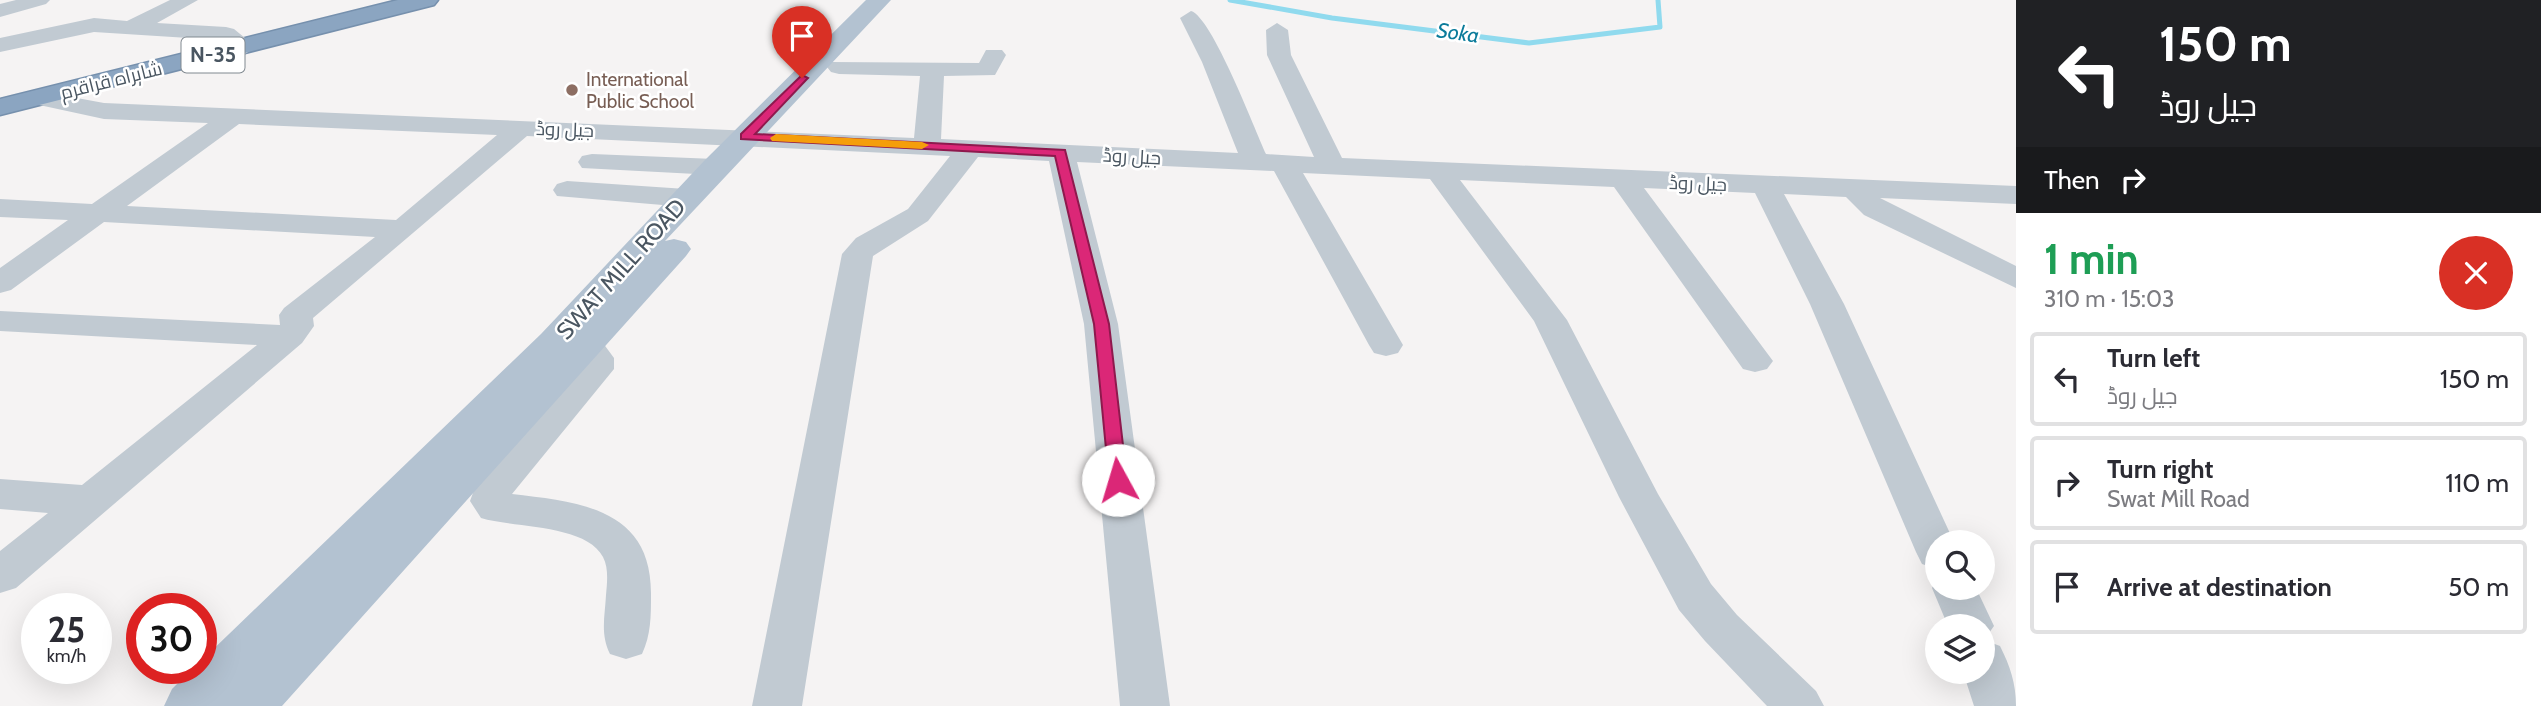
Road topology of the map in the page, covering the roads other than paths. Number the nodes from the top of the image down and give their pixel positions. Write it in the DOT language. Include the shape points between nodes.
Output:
graph roads {
  1 [pos="39,0"];
  2 [pos="187,0"];
  3 [pos="426,0"];
  4 [pos="879,0"];
  5 [pos="902,0"];
  6 [pos="97,5"];
  7 [pos="0,11"];
  8 [pos="1191,18"];
  9 [pos="62,22"];
  10 [pos="130,27"];
  11 [pos="1278,30"];
  12 [pos="0,45"];
  13 [pos="245,47"];
  14 [pos="994,55"];
  15 [pos="839,67"];
  16 [pos="932,69"];
  17 [pos="131,75"];
  18 [pos="39,98"];
  19 [pos="0,107"];
  20 [pos="104,111"];
  21 [pos="234,116"];
  22 [pos="521,128"];
  23 [pos="759,137"];
  24 [pos="927,145"];
  25 [pos="971,148"];
  26 [pos="1061,152"];
  27 [pos="592,162"];
  28 [pos="1269,162"];
  29 [pos="1332,165"];
  30 [pos="715,167"];
  31 [pos="1439,171"];
  32 [pos="1624,180"];
  33 [pos="1765,186"];
  34 [pos="1854,189"];
  35 [pos="567,191"];
  36 [pos="2016,195"];
  37 [pos="686,198"];
  38 [pos="0,208"];
  39 [pos="100,213"];
  40 [pos="403,229"];
  41 [pos="2016,278"];
  42 [pos="0,283"];
  43 [pos="0,321"];
  44 [pos="290,336"];
  45 [pos="1386,345"];
  46 [pos="588,347"];
  47 [pos="1755,361"];
  48 [pos="0,494"];
  49 [pos="93,501"];
  50 [pos="1927,530"];
  51 [pos="379,538"];
  52 [pos="0,576"];
  53 [pos="626,640"];
  54 [pos="1991,684"];
  55 [pos="191,706"];
  56 [pos="248,706"];
  57 [pos="777,706"];
  58 [pos="1145,706"];
  59 [pos="1799,706"];
  60 [pos="1999,706"];
  1 -- 7 [label="street"];
  2 -- 10 [label="street"];
  3 -- 13 [label="highway, شاہراہ قراقرم / N-35"];
  4 -- 23 [label="main road, SWAT MILL ROAD"];
  5 -- 15 [label="main road, SWAT MILL ROAD"];
  6 -- 9 [label="street"];
  8 -- 28 [label="street"];
  10 -- 12 [label="street" via="94,25"];
  10 -- 13 [label="street" via="226,34"];
  11 -- 29 [label="street" via="1279,55"];
  13 -- 17 [label="highway, شاہراہ قراقرم / N-35"];
  14 -- 16 [label="street" via="988,70"];
  15 -- 16 [label="street"];
  15 -- 23 [label="main road, SWAT MILL ROAD"];
  16 -- 24 [label="street"];
  17 -- 18 [label="highway, شاہراہ قراقرم / N-35"];
  17 -- 20 [label="street"];
  18 -- 19 [label="highway, شاہراہ قراقرم / N-35"];
  18 -- 20 [label="street, جیل روڈ"];
  20 -- 21 [label="street, جیل روڈ"];
  21 -- 22 [label="street, جیل روڈ"];
  21 -- 39 [label="street"];
  22 -- 23 [label="street, جیل روڈ"];
  22 -- 40 [label="street"];
  23 -- 24 [label="street, جیل روڈ"];
  23 -- 30 [label="main road, SWAT MILL ROAD"];
  23 -- 46 [label="main road, SWAT MILL ROAD"];
  24 -- 25 [label="street, جیل روڈ"];
  25 -- 26 [label="street, جیل روڈ"];
  25 -- 57 [label="street" via="918,215 858,254"];
  26 -- 28 [label="street, جیل روڈ"];
  26 -- 58 [label="street" via="1101,324"];
  27 -- 30 [label="street"];
  28 -- 29 [label="street, جیل روڈ"];
  28 -- 45 [label="street"];
  29 -- 31 [label="street, جیل روڈ"];
  30 -- 37 [label="main road, SWAT MILL ROAD"];
  31 -- 32 [label="street, جیل روڈ"];
  31 -- 59 [label="street" via="1550,320 1608,439 1695,597"];
  32 -- 33 [label="street, جیل روڈ"];
  32 -- 47 [label="street"];
  33 -- 34 [label="street, جیل روڈ"];
  33 -- 50 [label="street" via="1838,328"];
  34 -- 36 [label="street, جیل روڈ"];
  34 -- 41 [label="street" via="1874,209"];
  35 -- 37 [label="street"];
  37 -- 51 [label="main road, SWAT MILL ROAD"];
  38 -- 39 [label="street"];
  39 -- 40 [label="street"];
  39 -- 42 [label="street"];
  40 -- 44 [label="street" via="296,315 297,326"];
  43 -- 44 [label="street"];
  44 -- 49 [label="street"];
  46 -- 51 [label="main road, SWAT MILL ROAD"];
  46 -- 53 [label="street" via="596,358 596,369 491,492 490,501 496,507 579,521 612,536 627,563"];
  48 -- 49 [label="street"];
  49 -- 52 [label="street"];
  51 -- 55 [label="main road"];
  51 -- 56 [label="main road"];
  54 -- 60 [label="street"];
}
